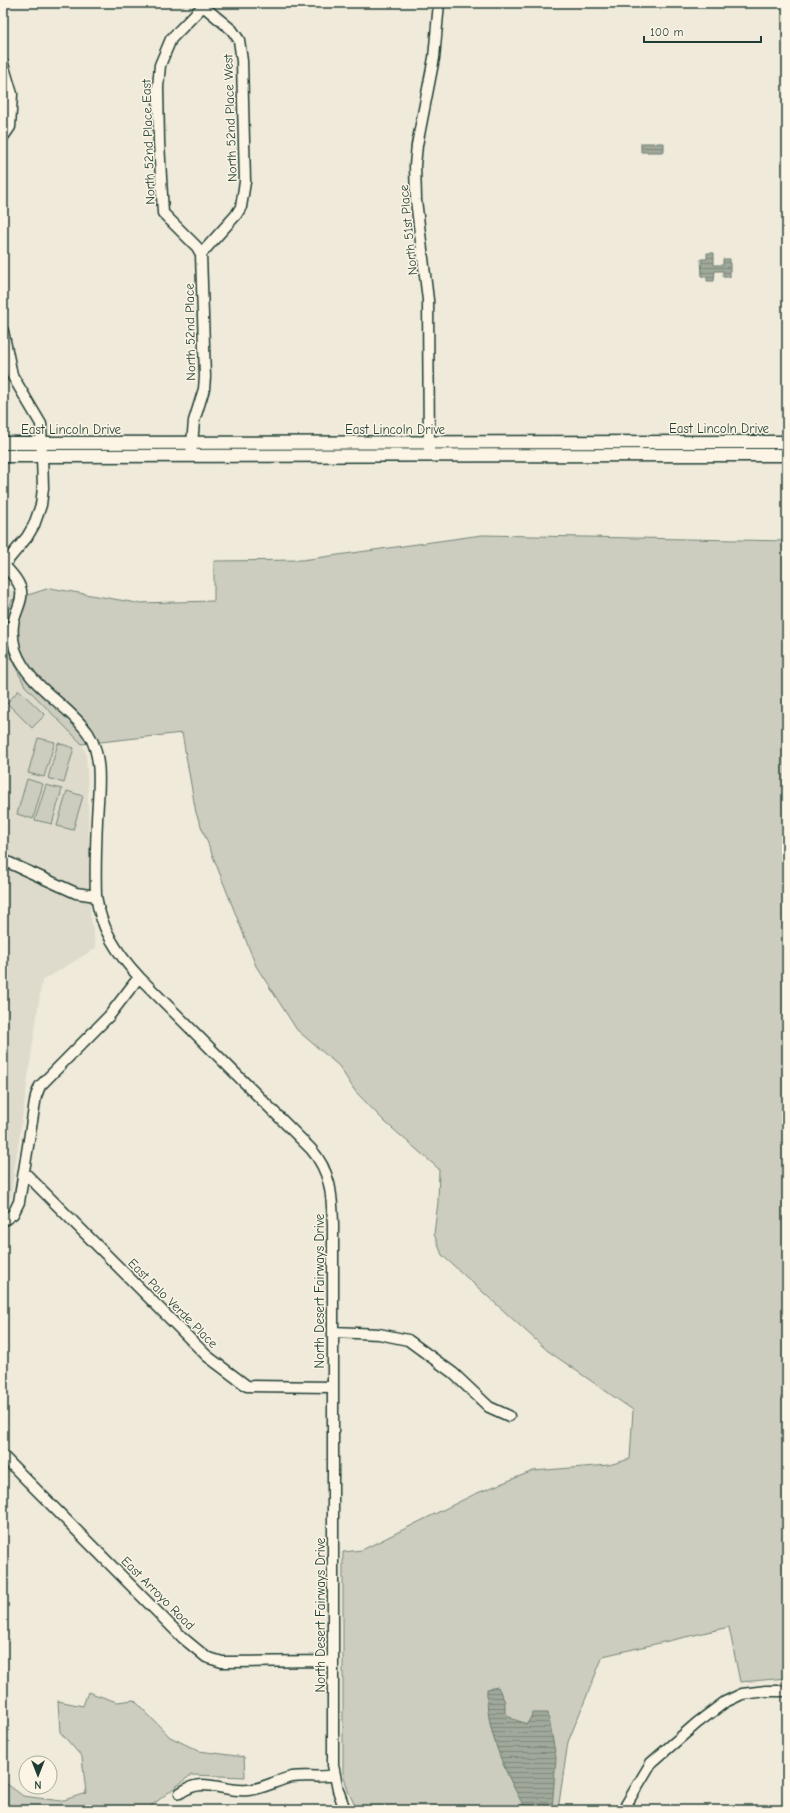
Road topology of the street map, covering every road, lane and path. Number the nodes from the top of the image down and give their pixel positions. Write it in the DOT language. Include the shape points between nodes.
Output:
graph roads {
  1 [pos="439,3"];
  2 [pos="203,4"];
  3 [pos="3,64"];
  4 [pos="3,136"];
  5 [pos="201,254"];
  6 [pos="3,331"];
  7 [pos="787,442"];
  8 [pos="3,443"];
  9 [pos="42,443"];
  10 [pos="192,443"];
  11 [pos="429,443"];
  12 [pos="787,455"];
  13 [pos="3,456"];
  14 [pos="42,456"];
  15 [pos="191,456"];
  16 [pos="429,456"];
  17 [pos="3,565"];
  18 [pos="3,860"];
  19 [pos="96,896"];
  20 [pos="139,976"];
  21 [pos="24,1172"];
  22 [pos="3,1221"];
  23 [pos="333,1332"];
  24 [pos="332,1387"];
  25 [pos="509,1416"];
  26 [pos="3,1456"];
  27 [pos="333,1661"];
  28 [pos="787,1691"];
  29 [pos="335,1775"];
  30 [pos="180,1793"];
  31 [pos="345,1810"];
  32 [pos="623,1810"];
  1 -- 11 [label="street, North 51st Place" via="434,58 415,165 416,200 428,300"];
  2 -- 5 [label="street, North 52nd Place East" via="171,39 160,65 158,87 163,213"];
  2 -- 5 [label="street, North 52nd Place West" via="232,30 239,40 242,61 245,182 241,207"];
  3 -- 4 [label="street" via="12,94 10,127"];
  5 -- 10 [label="street, North 52nd Place" via="206,377 194,421"];
  6 -- 9 [label="street, North Desert Fairways Drive" via="12,375 41,424"];
  7 -- 11 [label="main road, East Lincoln Drive"];
  8 -- 9 [label="main road, East Lincoln Drive"];
  9 -- 10 [label="main road, East Lincoln Drive"];
  9 -- 14 [label="street, North Desert Fairways Drive"];
  10 -- 11 [label="main road, East Lincoln Drive"];
  10 -- 15 [label="street, North 52nd Place"];
  11 -- 16 [label="street, North 51st Place"];
  12 -- 16 [label="main road, East Lincoln Drive"];
  13 -- 14 [label="main road, East Lincoln Drive"];
  14 -- 15 [label="main road, East Lincoln Drive"];
  14 -- 17 [label="street, North Desert Fairways Drive" via="41,499 34,525"];
  15 -- 16 [label="main road, East Lincoln Drive"];
  17 -- 19 [label="street, North Desert Fairways Drive" via="17,580 21,590 13,624 14,644 19,660 39,686 82,726 95,749 98,771"];
  18 -- 19 [label="street" via="76,893"];
  19 -- 20 [label="street, North Desert Fairways Drive" via="99,912 113,944"];
  20 -- 21 [label="street" via="109,1016 40,1086 36,1096"];
  20 -- 23 [label="street, North Desert Fairways Drive" via="311,1149 324,1168 332,1194"];
  21 -- 22 [label="street" via="19,1202 13,1214"];
  21 -- 24 [label="street, East Palo Verde Place" via="207,1356 247,1386"];
  23 -- 24 [label="street, North Desert Fairways Drive"];
  23 -- 25 [label="street" via="380,1334 408,1340 453,1373 489,1407"];
  24 -- 27 [label="street, North Desert Fairways Drive"];
  26 -- 27 [label="street, East Arroyo Road" via="183,1638 206,1657 222,1662"];
  27 -- 29 [label="street, North Desert Fairways Drive"];
  28 -- 32 [label="street" via="742,1694 719,1706 651,1763"];
  29 -- 30 [label="street" via="293,1777 244,1790 204,1784 187,1788"];
  29 -- 31 [label="street, North Desert Fairways Drive"];
}
